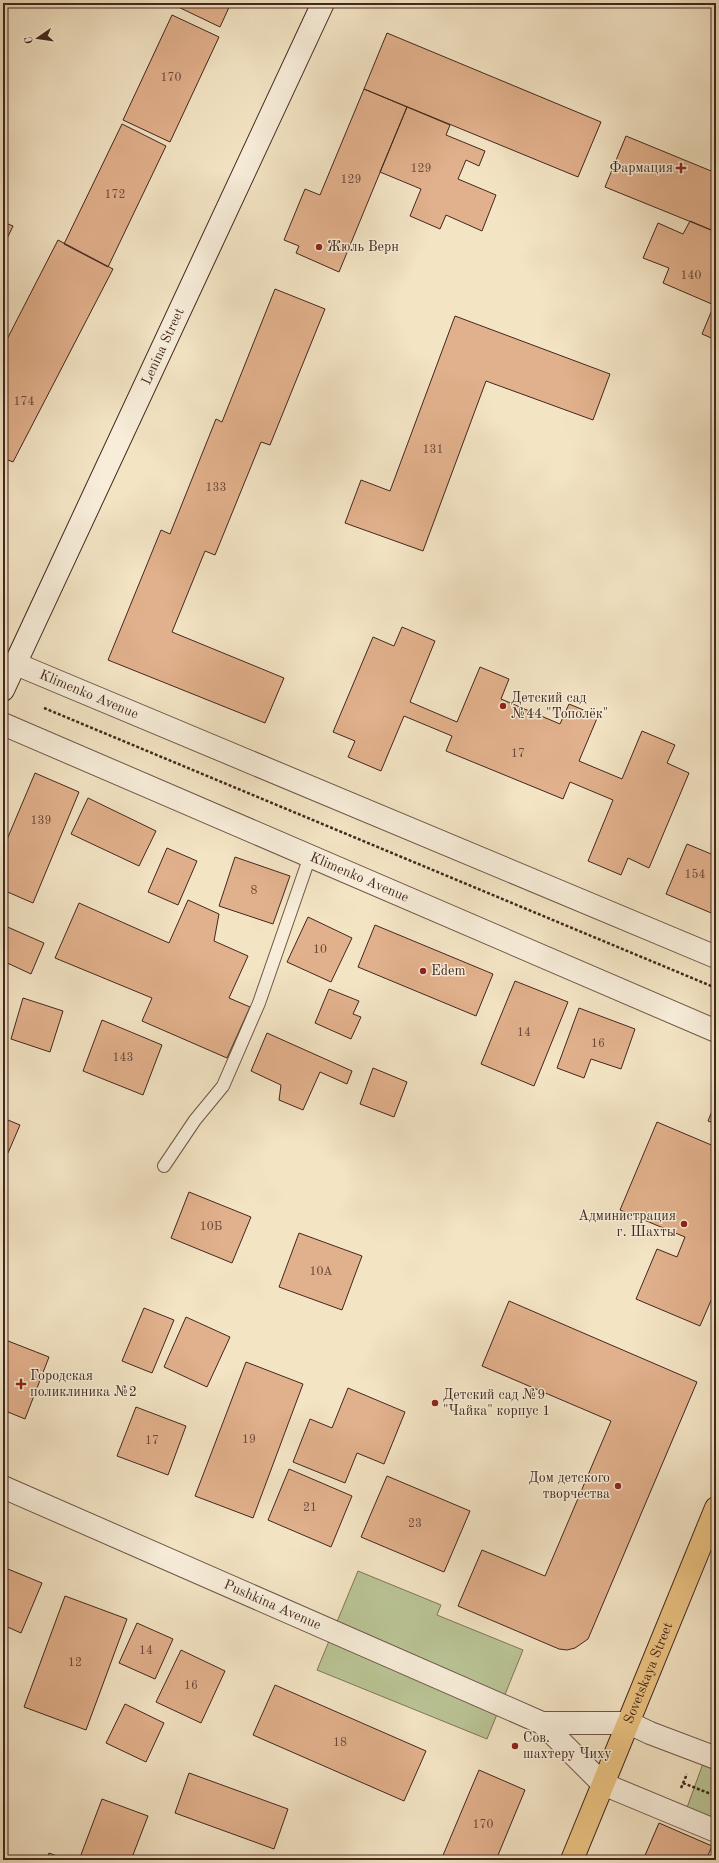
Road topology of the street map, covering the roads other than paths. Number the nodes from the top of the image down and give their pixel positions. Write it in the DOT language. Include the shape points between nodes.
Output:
graph roads {
  1 [pos="323,3"];
  2 [pos="16,664"];
  3 [pos="3,690"];
  4 [pos="3,724"];
  5 [pos="310,856"];
  6 [pos="716,957"];
  7 [pos="716,1031"];
  8 [pos="164,1166"];
  9 [pos="3,1487"];
  10 [pos="716,1508"];
  11 [pos="542,1723"];
  12 [pos="629,1723"];
  13 [pos="706,1754"];
  14 [pos="603,1784"];
  15 [pos="716,1831"];
  16 [pos="572,1860"];
  1 -- 2 [label="street, Lenina Street"];
  2 -- 3 [label="street, Lenina Street"];
  2 -- 6 [label="street, Klimenko Avenue"];
  4 -- 5 [label="street, Klimenko Avenue"];
  5 -- 7 [label="street, Klimenko Avenue"];
  5 -- 8 [label="lane" via="259,1004 223,1086 195,1120"];
  9 -- 11 [label="street, Pushkina Avenue"];
  10 -- 12 [label="main road, Sovetskaya Street"];
  11 -- 12 [label="street, Pushkina Avenue"];
  11 -- 14 [label="street, Pushkina Avenue"];
  12 -- 13 [label="street, Pushkina Avenue"];
  12 -- 14 [label="main road, Sovetskaya Street"];
  14 -- 15 [label="street, Pushkina Avenue"];
  14 -- 16 [label="main road, Sovetskaya Street"];
}
